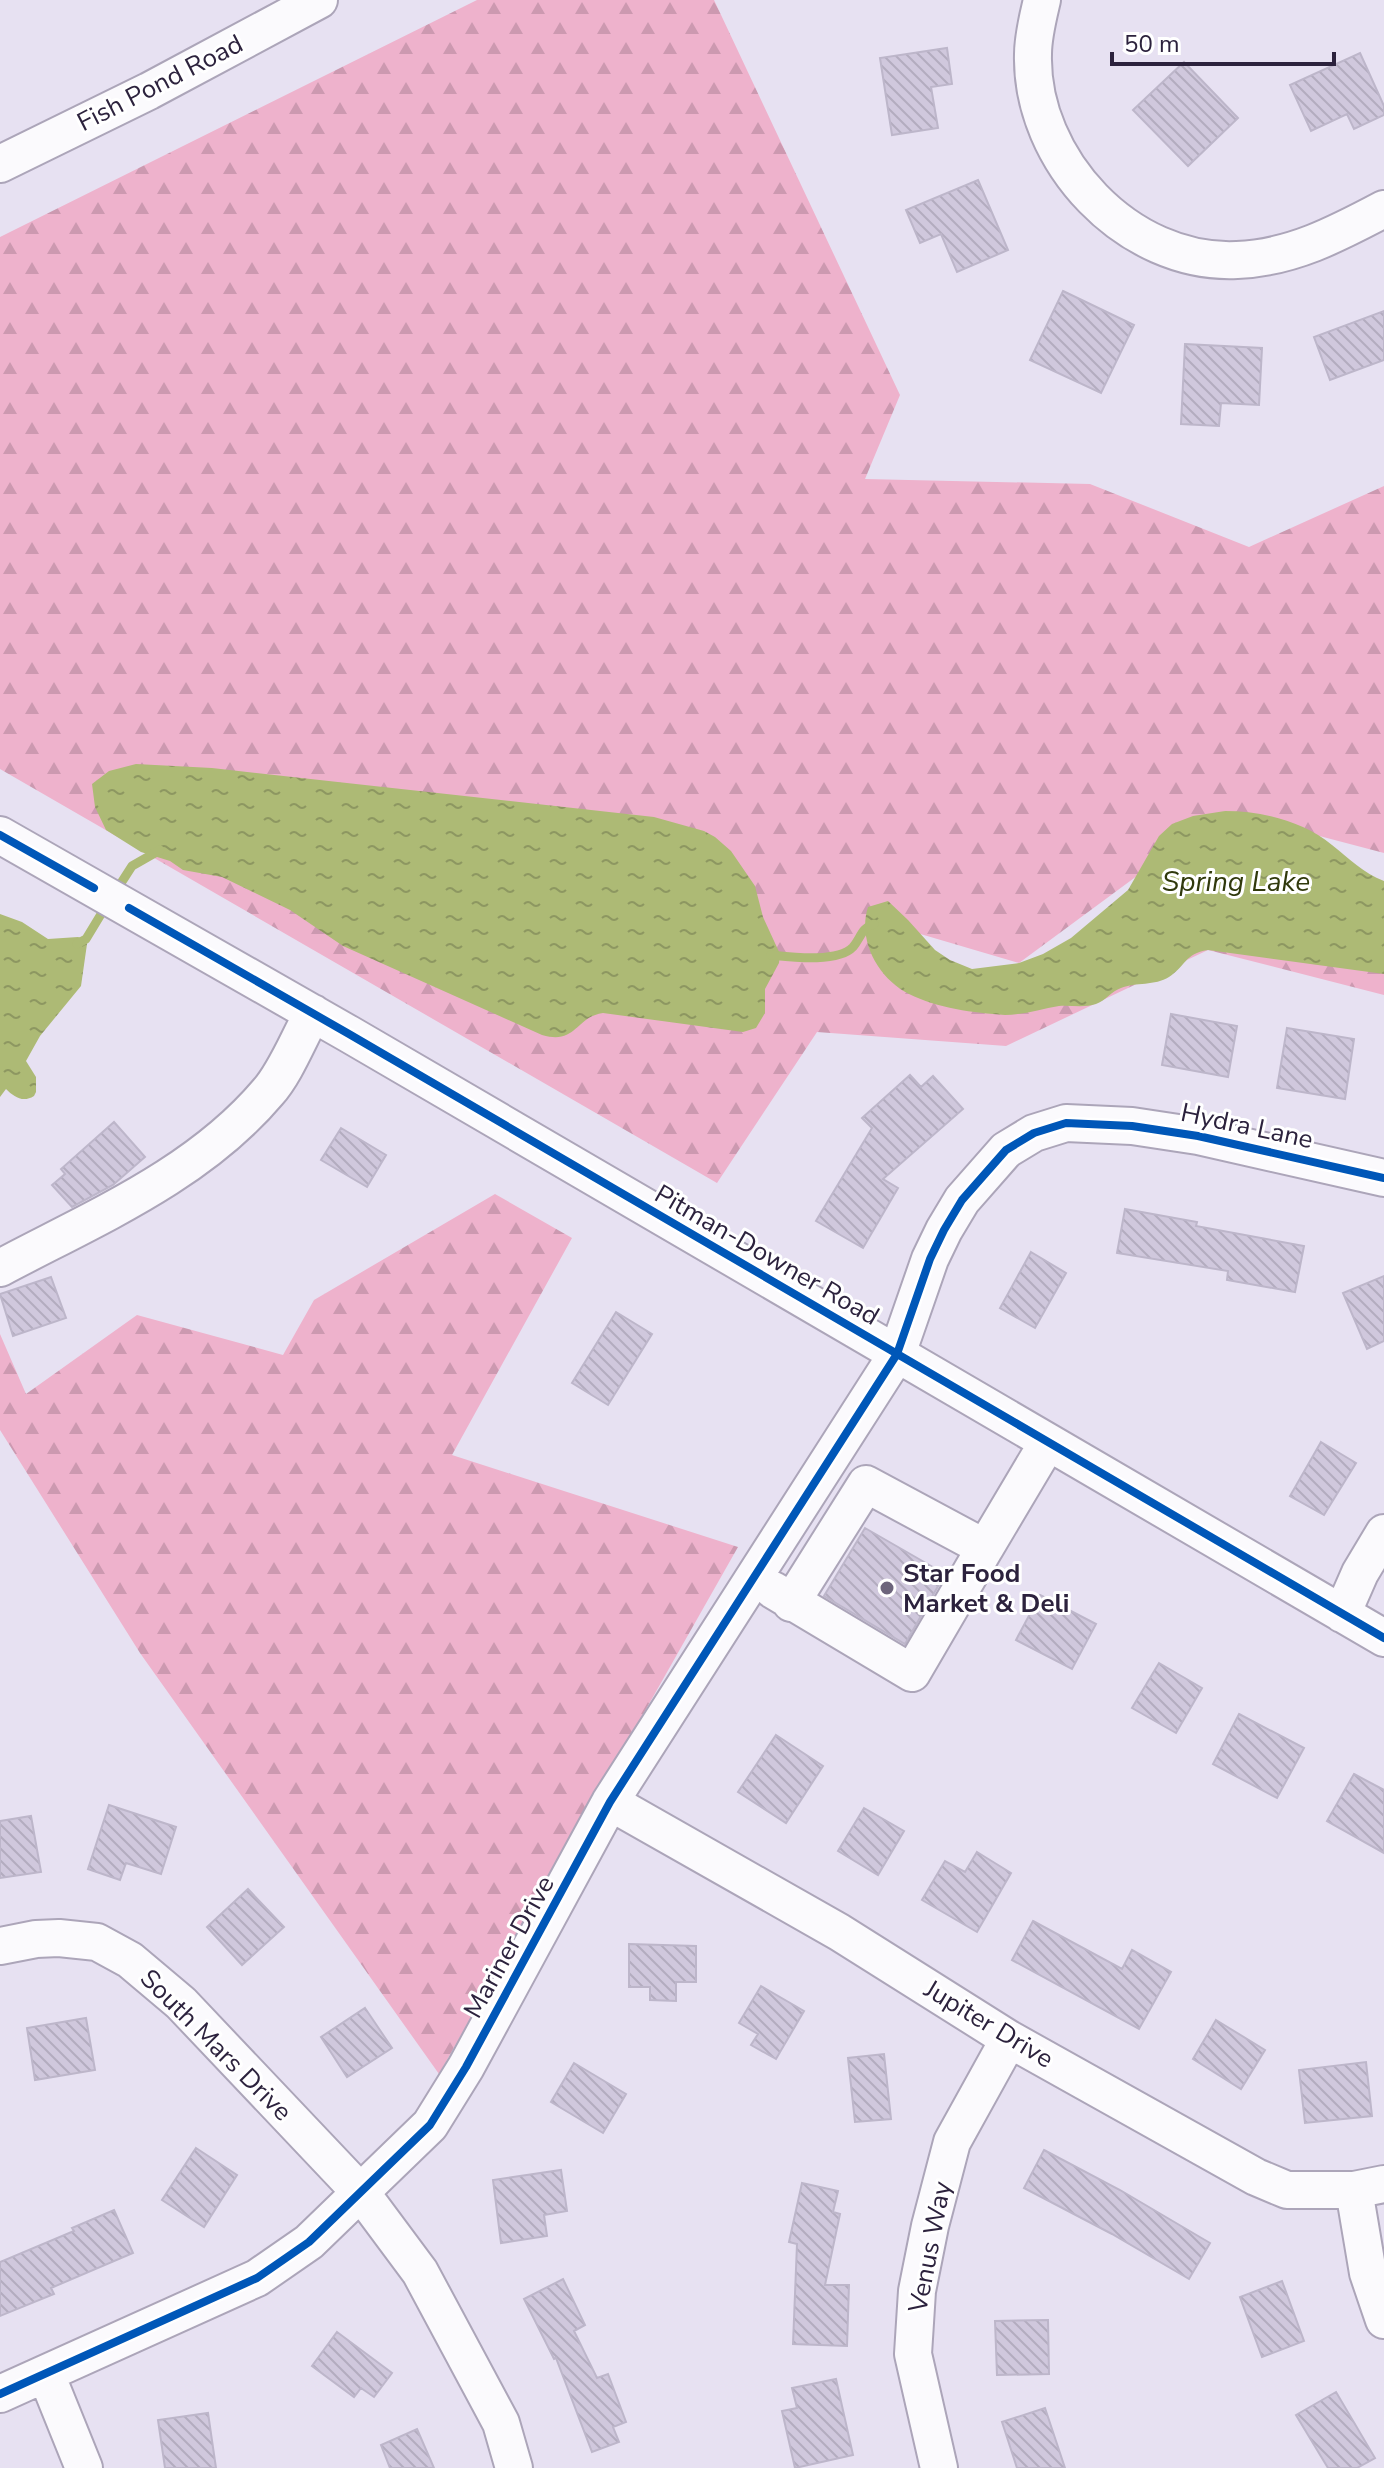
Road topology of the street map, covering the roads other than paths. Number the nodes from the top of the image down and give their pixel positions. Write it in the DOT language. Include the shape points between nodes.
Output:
graph roads {
  1 [pos="319,0"];
  2 [pos="1042,0"];
  3 [pos="0,164"];
  4 [pos="1384,209"];
  5 [pos="0,835"];
  6 [pos="313,1013"];
  7 [pos="1384,1178"];
  8 [pos="0,1268"];
  9 [pos="897,1354"];
  10 [pos="1048,1442"];
  11 [pos="1384,1533"];
  12 [pos="985,1548"];
  13 [pos="754,1578"];
  14 [pos="791,1603"];
  15 [pos="1342,1614"];
  16 [pos="1384,1638"];
  17 [pos="610,1802"];
  18 [pos="0,1946"];
  19 [pos="1009,2039"];
  20 [pos="1369,2187"];
  21 [pos="362,2194"];
  22 [pos="1384,2320"];
  23 [pos="46,2374"];
  24 [pos="0,2394"];
  25 [pos="84,2468"];
  26 [pos="514,2468"];
  27 [pos="939,2468"];
  1 -- 3 [label="street, Fish Pond Road"];
  2 -- 4 [label="street" via="1034,78 1055,148 1080,185 1149,240 1205,258 1263,258 1316,243"];
  5 -- 6 [label="street, Pitman-Downer Road"];
  6 -- 8 [label="street" via="270,1090 224,1139 156,1186"];
  6 -- 9 [label="street, Pitman-Downer Road"];
  7 -- 9 [label="street, Hydra Lane" via="1165,1130 1066,1123 1034,1133 1006,1150 962,1200 930,1259"];
  9 -- 10 [label="street, Pitman-Downer Road"];
  9 -- 13 [label="street, Mariner Drive"];
  10 -- 12 [label="street"];
  10 -- 15 [label="street, Pitman-Downer Road"];
  11 -- 15 [label="street"];
  12 -- 14 [label="street" via="866,1484"];
  12 -- 14 [label="street" via="912,1673"];
  13 -- 14 [label="street"];
  13 -- 17 [label="street, Mariner Drive"];
  15 -- 16 [label="street, Pitman-Downer Road"];
  17 -- 19 [label="street, Jupiter Drive" via="839,1932"];
  17 -- 21 [label="street, Mariner Drive" via="449,2097 430,2125"];
  18 -- 21 [label="street, South Mars Drive" via="59,1938 97,1942 130,1960 181,2003"];
  19 -- 20 [label="street, Jupiter Drive" via="1287,2190"];
  19 -- 27 [label="street, Venus Way" via="952,2142 917,2291 913,2354"];
  20 -- 22 [label="street" via="1368,2273"];
  21 -- 23 [label="street, Mariner Drive" via="309,2242 257,2278"];
  21 -- 26 [label="street, South Mars Drive" via="420,2272 459,2342 501,2423"];
  23 -- 24 [label="street, Mariner Drive"];
  23 -- 25 [label="street"];
}
